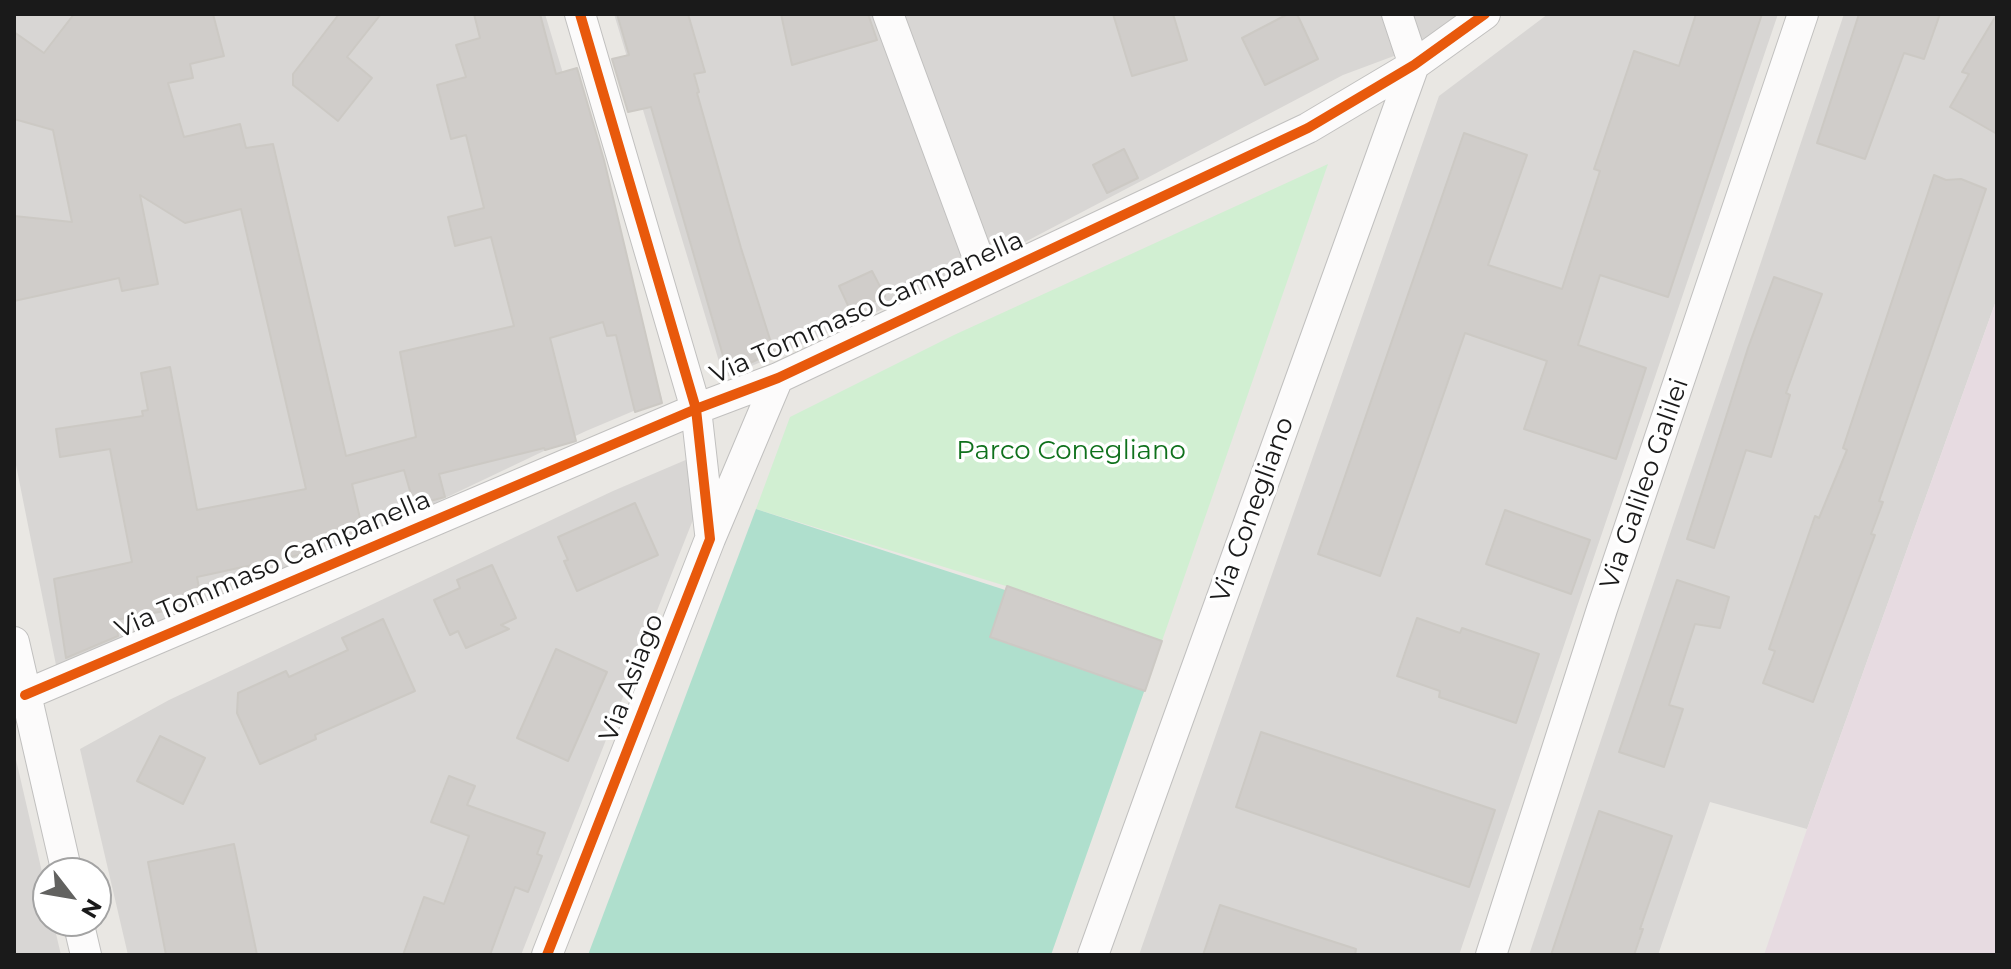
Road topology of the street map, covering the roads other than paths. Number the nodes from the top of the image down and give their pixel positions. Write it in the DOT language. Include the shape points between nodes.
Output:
graph roads {
  1 [pos="580,14"];
  2 [pos="888,14"];
  3 [pos="1397,14"];
  4 [pos="1485,14"];
  5 [pos="1803,14"];
  6 [pos="1414,65"];
  7 [pos="986,279"];
  8 [pos="778,378"];
  9 [pos="696,409"];
  10 [pos="710,539"];
  11 [pos="14,642"];
  12 [pos="25,695"];
  13 [pos="63,857"];
  14 [pos="547,955"];
  15 [pos="1093,955"];
  16 [pos="1491,955"];
  1 -- 9 [label="street, Via Asiago"];
  2 -- 7 [label="street"];
  3 -- 6 [label="street"];
  4 -- 6 [label="street, Via Tommaso Campanella"];
  5 -- 16 [label="street, Via Galileo Galilei"];
  6 -- 7 [label="street, Via Tommaso Campanella" via="1308,128"];
  6 -- 15 [label="street, Via Conegliano"];
  7 -- 8 [label="street, Via Tommaso Campanella"];
  8 -- 9 [label="street, Via Tommaso Campanella"];
  8 -- 10 [label="street, Via Asiago"];
  9 -- 10 [label="street, Via Asiago"];
  9 -- 12 [label="street, Via Tommaso Campanella"];
  10 -- 14 [label="street, Via Asiago"];
  11 -- 12 [label="street"];
  12 -- 13 [label="street"];
}
